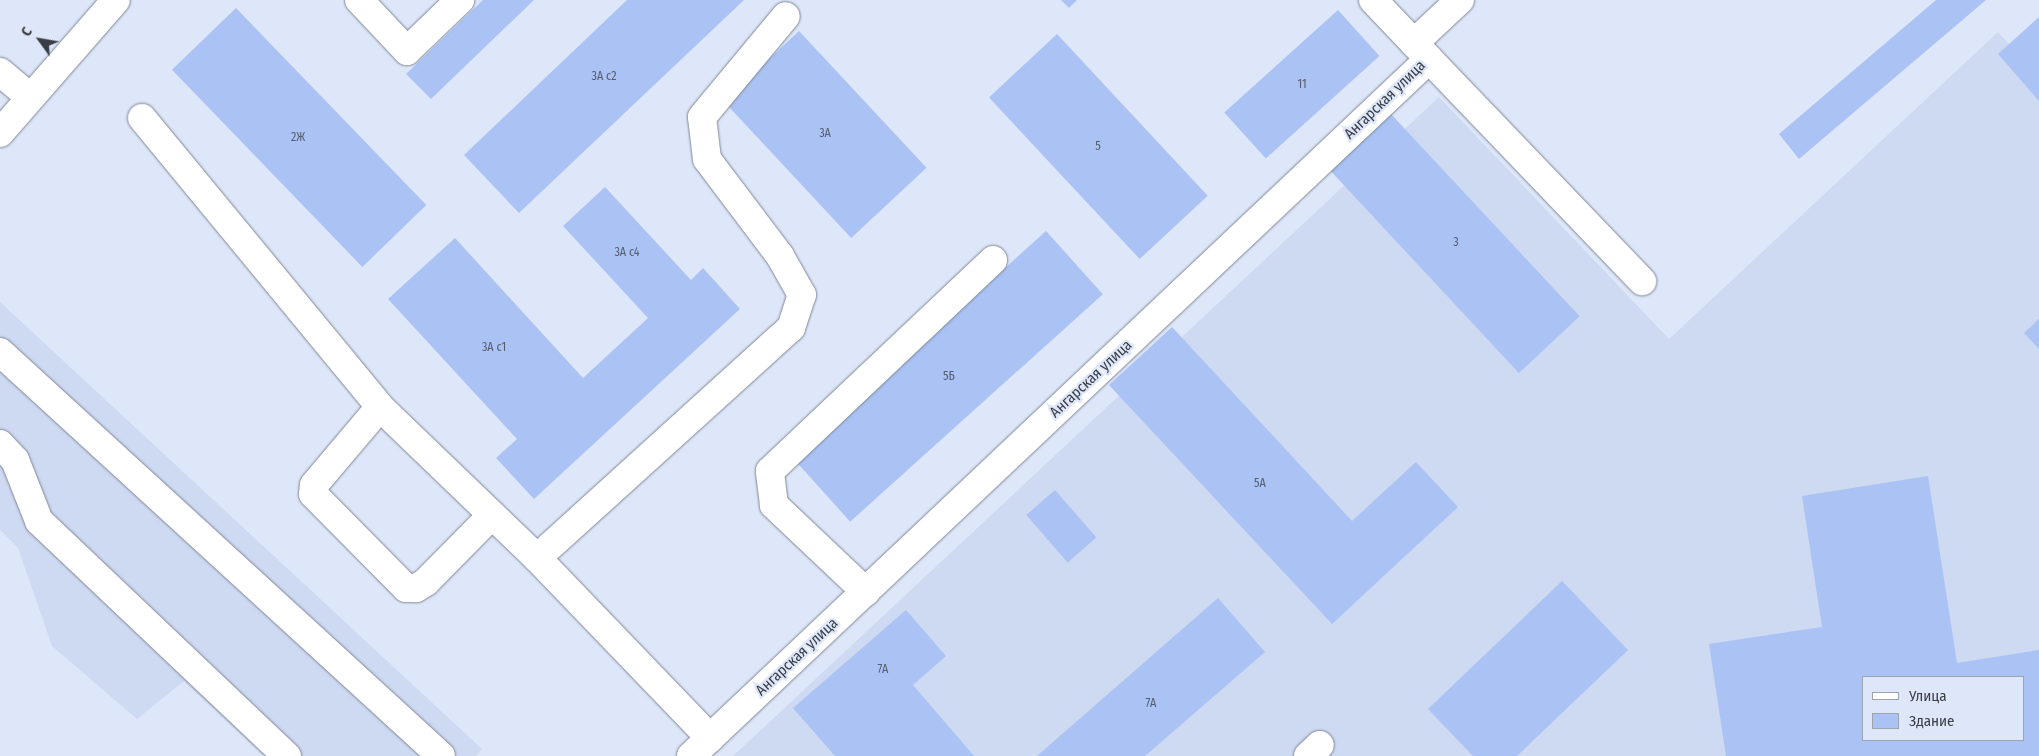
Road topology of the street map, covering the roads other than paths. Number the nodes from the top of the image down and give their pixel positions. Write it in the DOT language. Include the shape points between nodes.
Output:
graph roads {
  1 [pos="116,0"];
  2 [pos="359,0"];
  3 [pos="460,0"];
  4 [pos="1373,0"];
  5 [pos="1460,0"];
  6 [pos="786,16"];
  7 [pos="1421,51"];
  8 [pos="0,72"];
  9 [pos="30,97"];
  10 [pos="142,118"];
  11 [pos="0,133"];
  12 [pos="993,260"];
  13 [pos="1642,281"];
  14 [pos="0,352"];
  15 [pos="380,407"];
  16 [pos="0,444"];
  17 [pos="492,515"];
  18 [pos="537,558"];
  19 [pos="866,592"];
  20 [pos="701,747"];
  21 [pos="286,756"];
  22 [pos="442,756"];
  1 -- 9 [label="street"];
  2 -- 3 [label="street" via="406,51"];
  4 -- 7 [label="street"];
  5 -- 7 [label="street, Ангарская улица"];
  6 -- 18 [label="street" via="702,117 706,159 780,256 802,294 790,328"];
  7 -- 13 [label="street"];
  7 -- 19 [label="street, Ангарская улица"];
  8 -- 9 [label="street"];
  9 -- 11 [label="street"];
  10 -- 15 [label="street"];
  12 -- 19 [label="street" via="770,471 774,504"];
  14 -- 22 [label="street"];
  15 -- 17 [label="street"];
  15 -- 17 [label="street" via="319,478 313,494 406,588 416,588 426,582"];
  16 -- 21 [label="street" via="15,460 38,521"];
  17 -- 18 [label="street"];
  18 -- 20 [label="street"];
  19 -- 20 [label="street, Ангарская улица"];
}
